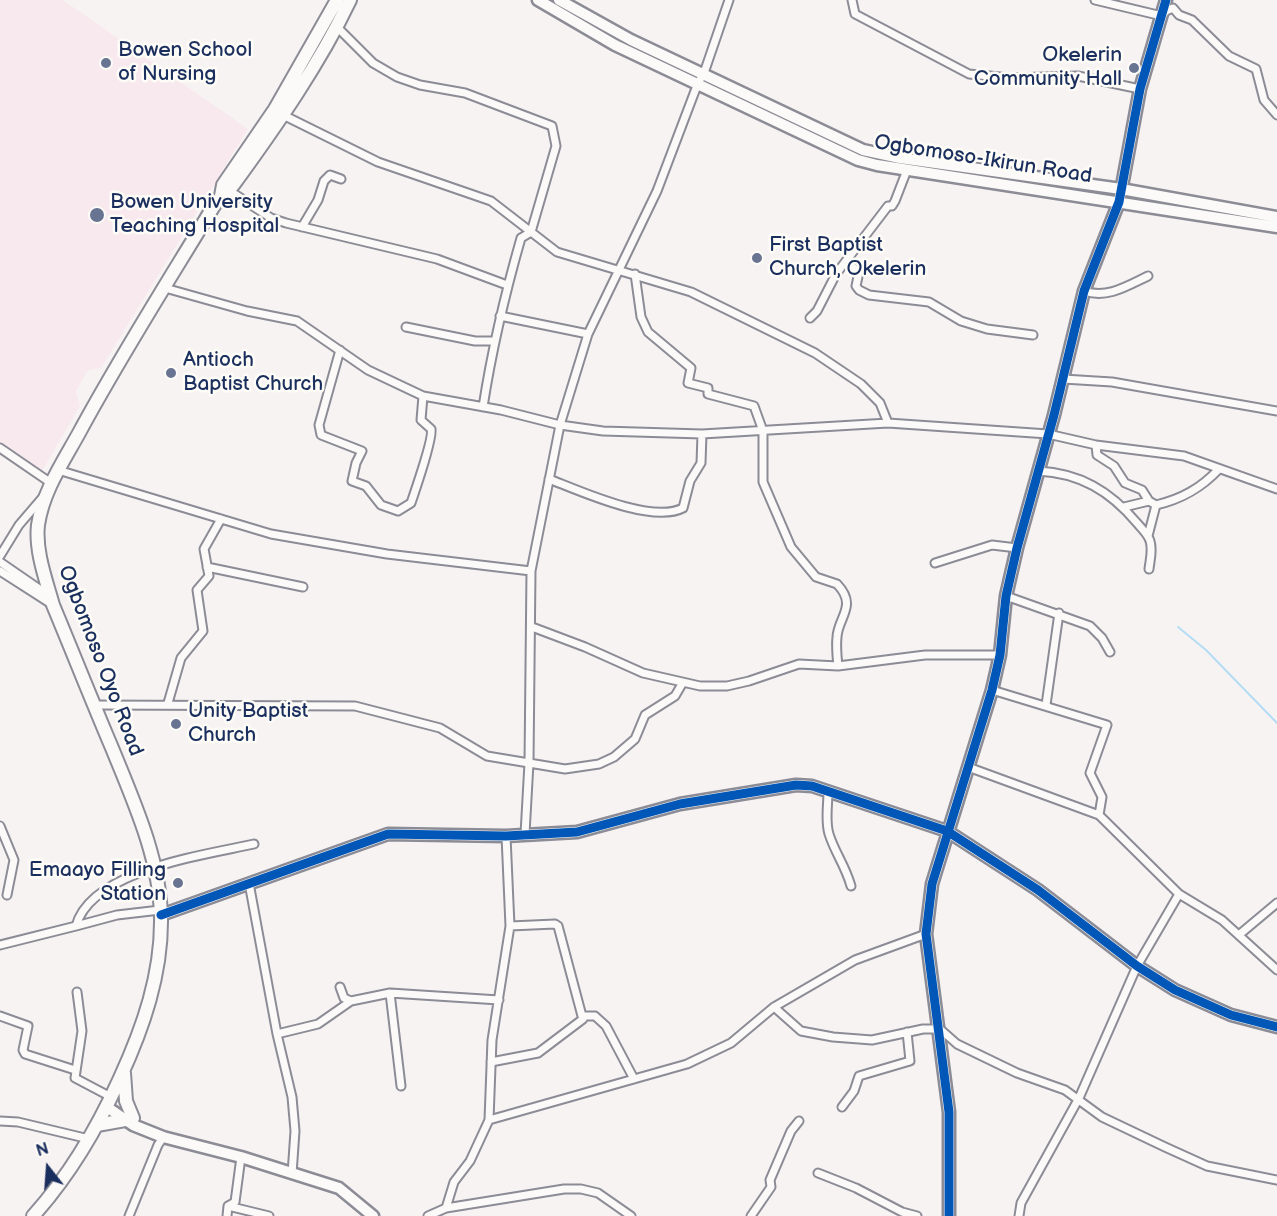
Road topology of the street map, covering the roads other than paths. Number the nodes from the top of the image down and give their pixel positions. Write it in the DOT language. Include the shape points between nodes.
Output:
graph roads {
  1 [pos="337,0"];
  2 [pos="350,0"];
  3 [pos="538,0"];
  4 [pos="559,0"];
  5 [pos="729,0"];
  6 [pos="852,0"];
  7 [pos="1095,0"];
  8 [pos="1166,0"];
  9 [pos="1162,16"];
  10 [pos="337,27"];
  11 [pos="701,78"];
  12 [pos="1140,89"];
  13 [pos="283,115"];
  14 [pos="1277,115"];
  15 [pos="907,170"];
  16 [pos="341,179"];
  17 [pos="1121,189"];
  18 [pos="224,190"];
  19 [pos="1119,202"];
  20 [pos="1277,217"];
  21 [pos="302,227"];
  22 [pos="1277,227"];
  23 [pos="531,232"];
  24 [pos="846,262"];
  25 [pos="619,269"];
  26 [pos="635,274"];
  27 [pos="1148,276"];
  28 [pos="507,285"];
  29 [pos="165,288"];
  30 [pos="1084,291"];
  31 [pos="500,316"];
  32 [pos="810,318"];
  33 [pos="406,327"];
  34 [pos="588,334"];
  35 [pos="1034,335"];
  36 [pos="493,342"];
  37 [pos="339,350"];
  38 [pos="1063,379"];
  39 [pos="423,396"];
  40 [pos="483,407"];
  41 [pos="1277,411"];
  42 [pos="888,423"];
  43 [pos="560,425"];
  44 [pos="763,431"];
  45 [pos="702,434"];
  46 [pos="1048,434"];
  47 [pos="1096,446"];
  48 [pos="0,448"];
  49 [pos="1219,469"];
  50 [pos="58,470"];
  51 [pos="1038,471"];
  52 [pos="549,479"];
  53 [pos="49,487"];
  54 [pos="1277,489"];
  55 [pos="1153,503"];
  56 [pos="1124,507"];
  57 [pos="220,519"];
  58 [pos="1148,536"];
  59 [pos="1017,548"];
  60 [pos="0,556"];
  61 [pos="0,562"];
  62 [pos="936,563"];
  63 [pos="207,567"];
  64 [pos="1149,569"];
  65 [pos="0,571"];
  66 [pos="531,571"];
  67 [pos="303,586"];
  68 [pos="1006,596"];
  69 [pos="52,601"];
  70 [pos="1059,613"];
  71 [pos="532,627"];
  72 [pos="1110,652"];
  73 [pos="1000,655"];
  74 [pos="838,666"];
  75 [pos="682,684"];
  76 [pos="992,690"];
  77 [pos="168,703"];
  78 [pos="94,705"];
  79 [pos="1046,705"];
  80 [pos="529,763"];
  81 [pos="968,767"];
  82 [pos="828,792"];
  83 [pos="1099,816"];
  84 [pos="0,826"];
  85 [pos="947,831"];
  86 [pos="525,834"];
  87 [pos="506,836"];
  88 [pos="254,844"];
  89 [pos="154,869"];
  90 [pos="249,883"];
  91 [pos="851,886"];
  92 [pos="1179,894"];
  93 [pos="7,896"];
  94 [pos="1277,903"];
  95 [pos="160,913"];
  96 [pos="76,926"];
  97 [pos="510,926"];
  98 [pos="926,934"];
  99 [pos="1240,934"];
  100 [pos="0,945"];
  101 [pos="1137,966"];
  102 [pos="1277,970"];
  103 [pos="340,987"];
  104 [pos="77,992"];
  105 [pos="390,993"];
  106 [pos="499,1000"];
  107 [pos="351,1001"];
  108 [pos="774,1007"];
  109 [pos="0,1016"];
  110 [pos="582,1016"];
  111 [pos="1277,1027"];
  112 [pos="940,1029"];
  113 [pos="907,1032"];
  114 [pos="277,1034"];
  115 [pos="491,1062"];
  116 [pos="124,1069"];
  117 [pos="75,1070"];
  118 [pos="634,1079"];
  119 [pos="401,1086"];
  120 [pos="1079,1098"];
  121 [pos="109,1102"];
  122 [pos="842,1107"];
  123 [pos="129,1119"];
  124 [pos="489,1120"];
  125 [pos="0,1121"];
  126 [pos="799,1121"];
  127 [pos="97,1125"];
  128 [pos="170,1137"];
  129 [pos="89,1139"];
  130 [pos="241,1157"];
  131 [pos="818,1173"];
  132 [pos="292,1174"];
  133 [pos="1277,1180"];
  134 [pos="228,1206"];
  135 [pos="446,1208"];
  136 [pos="33,1216"];
  137 [pos="129,1216"];
  138 [pos="227,1216"];
  139 [pos="269,1216"];
  140 [pos="373,1216"];
  141 [pos="428,1216"];
  142 [pos="631,1216"];
  143 [pos="751,1216"];
  144 [pos="917,1216"];
  145 [pos="949,1216"];
  146 [pos="1019,1216"];
  1 -- 18 [label="highway, Ogbomoso Oyo Road"];
  2 -- 10 [label="highway, Ogbomoso Oyo Road"];
  3 -- 11 [label="street, Ogbomoso-Ikirun Road" via="615,45"];
  4 -- 11 [label="street, Ogbomoso-Ikirun Road"];
  5 -- 11 [label="street"];
  6 -- 12 [label="street" via="855,14 969,74 1010,78 1078,76"];
  7 -- 9 [label="street"];
  8 -- 9 [label="street"];
  9 -- 12 [label="street"];
  9 -- 14 [label="street" via="1173,8 1192,20 1229,56 1256,69 1264,100"];
  10 -- 13 [label="highway, Ogbomoso Oyo Road"];
  10 -- 23 [label="street" via="373,63 397,77 465,93 552,126 556,146"];
  11 -- 15 [label="street, Ogbomoso-Ikirun Road" via="843,154"];
  11 -- 17 [label="street, Ogbomoso-Ikirun Road" via="864,150"];
  11 -- 25 [label="street" via="657,191"];
  12 -- 17 [label="street"];
  13 -- 18 [label="highway, Ogbomoso Oyo Road"];
  13 -- 23 [label="street" via="378,162 491,201"];
  15 -- 19 [label="street, Ogbomoso-Ikirun Road"];
  15 -- 24 [label="street" via="892,206 888,206"];
  16 -- 21 [label="street" via="330,175 324,181"];
  17 -- 19 [label="street"];
  17 -- 20 [label="street, Ogbomoso-Ikirun Road"];
  18 -- 21 [label="street" via="271,218"];
  18 -- 29 [label="highway, Ogbomoso Oyo Road"];
  19 -- 22 [label="street, Ogbomoso-Ikirun Road"];
  19 -- 30 [label="street"];
  21 -- 28 [label="street" via="419,254"];
  23 -- 25 [label="street" via="557,252"];
  23 -- 28 [label="street" via="521,238"];
  24 -- 32 [label="street"];
  24 -- 35 [label="street" via="859,272 856,286 865,293 929,302 961,321"];
  25 -- 26 [label="street"];
  25 -- 34 [label="street"];
  26 -- 42 [label="street" via="691,292 815,353 861,384 880,403"];
  26 -- 44 [label="street" via="641,317 648,332 691,368 688,383 708,388 708,394 754,406"];
  27 -- 30 [label="street" via="1110,293 1095,295"];
  28 -- 31 [label="street"];
  29 -- 37 [label="street" via="297,321"];
  29 -- 50 [label="highway, Ogbomoso Oyo Road"];
  30 -- 38 [label="street"];
  31 -- 34 [label="street"];
  31 -- 36 [label="street"];
  33 -- 36 [label="street"];
  34 -- 43 [label="street"];
  36 -- 40 [label="street"];
  37 -- 39 [label="street" via="368,370"];
  37 -- 39 [label="street" via="319,425 321,435 362,451 352,481 366,486 381,505 398,511 411,503 433,434 421,420"];
  38 -- 41 [label="street" via="1112,382"];
  38 -- 46 [label="street"];
  39 -- 40 [label="street"];
  40 -- 43 [label="street"];
  42 -- 44 [label="street"];
  42 -- 46 [label="street"];
  43 -- 45 [label="street" via="603,431"];
  43 -- 52 [label="street"];
  44 -- 45 [label="street"];
  44 -- 74 [label="street" via="763,482 791,547 816,577 837,584 848,607 837,635"];
  45 -- 52 [label="street" via="701,463 690,481 683,508 676,512 601,501"];
  46 -- 47 [label="street"];
  46 -- 51 [label="street"];
  47 -- 49 [label="street" via="1184,456"];
  47 -- 55 [label="street" via="1097,455 1114,466 1125,483 1142,490"];
  48 -- 53 [label="street"];
  49 -- 54 [label="street"];
  49 -- 55 [label="street" via="1177,500"];
  50 -- 53 [label="highway, Ogbomoso Oyo Road"];
  50 -- 57 [label="street"];
  51 -- 56 [label="street" via="1078,478"];
  51 -- 59 [label="street"];
  52 -- 66 [label="street"];
  53 -- 60 [label="street"];
  53 -- 69 [label="highway, Ogbomoso Oyo Road" via="38,527"];
  55 -- 56 [label="street"];
  55 -- 58 [label="street"];
  56 -- 58 [label="street"];
  57 -- 63 [label="street" via="204,549"];
  57 -- 66 [label="street" via="326,545"];
  58 -- 64 [label="street" via="1152,545"];
  59 -- 62 [label="street" via="992,544"];
  59 -- 68 [label="street"];
  61 -- 69 [label="street"];
  63 -- 67 [label="street"];
  63 -- 77 [label="street" via="208,576 197,590 203,631 181,658"];
  65 -- 69 [label="street"];
  66 -- 71 [label="street"];
  68 -- 70 [label="street"];
  68 -- 73 [label="street"];
  69 -- 78 [label="highway, Ogbomoso Oyo Road"];
  70 -- 72 [label="street" via="1090,626"];
  70 -- 79 [label="street"];
  71 -- 75 [label="street" via="643,673"];
  71 -- 80 [label="street"];
  73 -- 74 [label="street" via="925,655"];
  73 -- 76 [label="street"];
  74 -- 75 [label="street" via="800,664 727,686"];
  75 -- 80 [label="street" via="675,696 645,715 642,729 629,746 607,761 565,769"];
  76 -- 79 [label="street"];
  76 -- 81 [label="street"];
  77 -- 78 [label="street"];
  77 -- 80 [label="street" via="355,706 440,728 487,756"];
  78 -- 89 [label="highway, Ogbomoso Oyo Road" via="133,800"];
  79 -- 83 [label="street" via="1107,725 1090,773 1102,797"];
  80 -- 86 [label="street"];
  81 -- 83 [label="street"];
  81 -- 85 [label="street"];
  82 -- 85 [label="street"];
  82 -- 86 [label="street" via="796,784 777,786 680,804 595,829"];
  82 -- 91 [label="street" via="828,832"];
  83 -- 92 [label="street"];
  84 -- 93 [label="street" via="14,860"];
  85 -- 98 [label="street" via="932,884"];
  85 -- 101 [label="street" via="1038,890"];
  86 -- 87 [label="street"];
  87 -- 90 [label="street" via="388,834"];
  87 -- 97 [label="street"];
  88 -- 89 [label="street"];
  89 -- 95 [label="highway, Ogbomoso Oyo Road"];
  89 -- 96 [label="street" via="115,882 79,913"];
  90 -- 95 [label="street"];
  90 -- 114 [label="street"];
  92 -- 99 [label="street"];
  92 -- 101 [label="street"];
  94 -- 99 [label="street"];
  95 -- 96 [label="street" via="117,915"];
  95 -- 116 [label="highway, Ogbomoso Oyo Road" via="154,982"];
  96 -- 100 [label="street"];
  97 -- 106 [label="street"];
  97 -- 110 [label="street" via="558,926"];
  98 -- 108 [label="street" via="855,960"];
  98 -- 112 [label="street"];
  99 -- 102 [label="street"];
  101 -- 111 [label="street" via="1201,1003"];
  101 -- 120 [label="street"];
  103 -- 107 [label="street" via="344,998"];
  104 -- 117 [label="street" via="82,1031"];
  105 -- 106 [label="street"];
  105 -- 107 [label="street"];
  105 -- 119 [label="street"];
  106 -- 115 [label="street"];
  107 -- 114 [label="street" via="318,1024"];
  108 -- 113 [label="street" via="801,1031 872,1040"];
  108 -- 118 [label="street" via="714,1053"];
  109 -- 117 [label="street" via="28,1026 25,1054"];
  110 -- 115 [label="street" via="538,1053"];
  110 -- 118 [label="street" via="595,1016 606,1026"];
  112 -- 113 [label="street"];
  112 -- 120 [label="street" via="957,1044"];
  112 -- 145 [label="street" via="949,1112"];
  113 -- 122 [label="street" via="910,1061 859,1076"];
  114 -- 132 [label="street" via="296,1131"];
  115 -- 124 [label="street"];
  116 -- 121 [label="highway, Ogbomoso Oyo Road"];
  116 -- 123 [label="highway"];
  117 -- 121 [label="street" via="77,1081"];
  118 -- 124 [label="street"];
  120 -- 133 [label="street" via="1102,1117 1207,1166"];
  120 -- 146 [label="street" via="1026,1194"];
  121 -- 123 [label="street"];
  121 -- 127 [label="highway, Ogbomoso Oyo Road"];
  123 -- 127 [label="highway"];
  123 -- 128 [label="street"];
  124 -- 135 [label="street" via="470,1161 454,1182"];
  125 -- 129 [label="street"];
  126 -- 143 [label="street" via="770,1180 771,1187"];
  127 -- 129 [label="highway, Ogbomoso Oyo Road"];
  128 -- 130 [label="street"];
  128 -- 137 [label="street"];
  129 -- 136 [label="highway, Ogbomoso Oyo Road" via="70,1171"];
  130 -- 132 [label="street"];
  130 -- 134 [label="street" via="235,1202"];
  131 -- 144 [label="street"];
  132 -- 140 [label="street" via="339,1188"];
  134 -- 138 [label="street"];
  134 -- 139 [label="street"];
  135 -- 141 [label="street"];
  135 -- 142 [label="street" via="581,1189 598,1193"];
}
